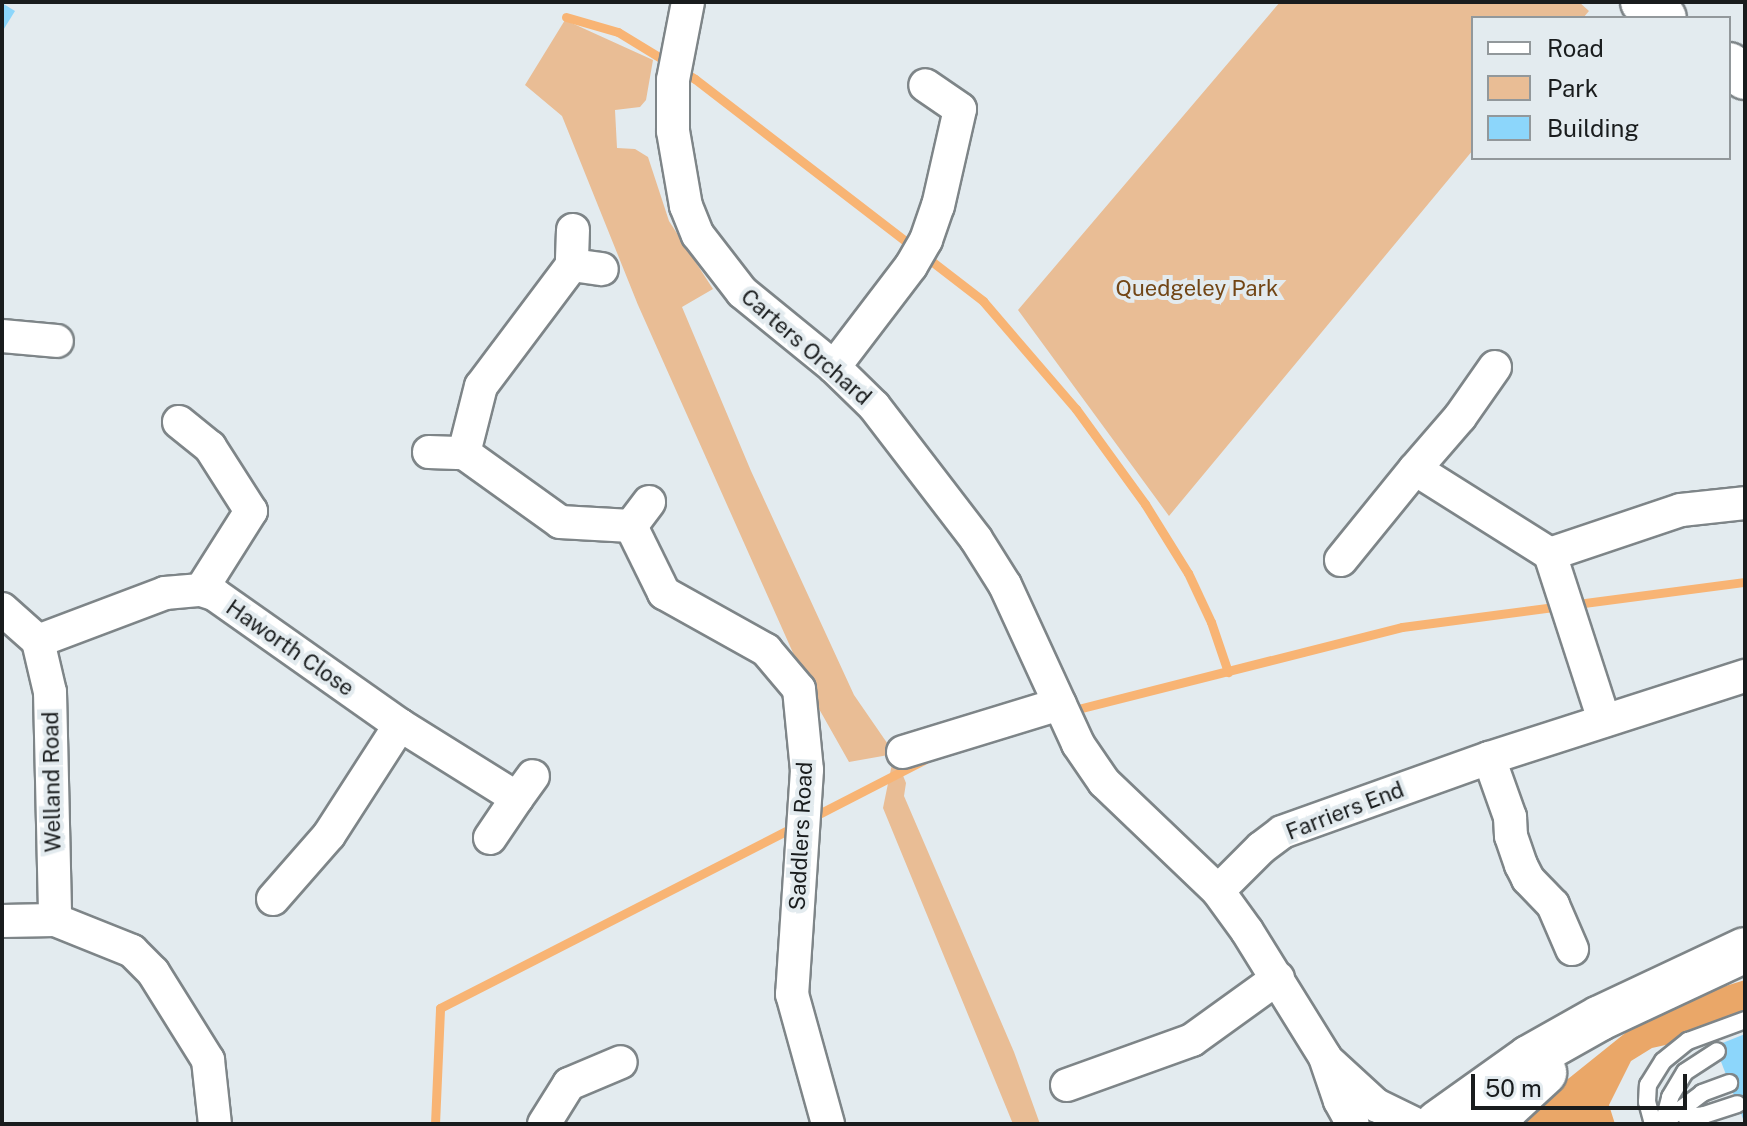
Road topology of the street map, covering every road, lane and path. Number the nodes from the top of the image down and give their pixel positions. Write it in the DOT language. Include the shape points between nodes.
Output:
graph roads {
  1 [pos="688,2"];
  2 [pos="1643,2"];
  3 [pos="1661,16"];
  4 [pos="925,85"];
  5 [pos="573,230"];
  6 [pos="2,336"];
  7 [pos="57,341"];
  8 [pos="834,367"];
  9 [pos="1495,367"];
  10 [pos="179,422"];
  11 [pos="429,452"];
  12 [pos="464,453"];
  13 [pos="1415,469"];
  14 [pos="1745,503"];
  15 [pos="1550,554"];
  16 [pos="1341,560"];
  17 [pos="201,590"];
  18 [pos="2,609"];
  19 [pos="38,641"];
  20 [pos="1745,676"];
  21 [pos="1060,704"];
  22 [pos="1604,720"];
  23 [pos="400,725"];
  24 [pos="903,752"];
  25 [pos="1489,758"];
  26 [pos="490,838"];
  27 [pos="1218,891"];
  28 [pos="273,899"];
  29 [pos="55,920"];
  30 [pos="2,921"];
  31 [pos="1572,949"];
  32 [pos="1745,950"];
  33 [pos="1278,978"];
  34 [pos="1600,1018"];
  35 [pos="1745,1020"];
  36 [pos="1717,1051"];
  37 [pos="1325,1057"];
  38 [pos="621,1062"];
  39 [pos="1729,1083"];
  40 [pos="1067,1085"];
  41 [pos="1737,1104"];
  42 [pos="1671,1120"];
  43 [pos="1425,1123"];
  44 [pos="215,1124"];
  45 [pos="544,1124"];
  46 [pos="828,1124"];
  47 [pos="1353,1124"];
  48 [pos="1494,1124"];
  49 [pos="1653,1124"];
  50 [pos="1704,1124"];
  1 -- 8 [label="street, Carters Orchard" via="675,67 673,131 686,206 698,235 742,292"];
  2 -- 3 [label="street"];
  4 -- 8 [label="street" via="960,109 938,206 919,253"];
  5 -- 12 [label="street" via="587,267 481,386"];
  6 -- 7 [label="street"];
  8 -- 21 [label="street, Carters Orchard" via="899,437 976,539 1005,585"];
  9 -- 13 [label="street"];
  10 -- 17 [label="street" via="210,447 251,511"];
  11 -- 12 [label="street"];
  12 -- 46 [label="street, Saddlers Road" via="560,522 640,514 664,593 766,650 799,689 807,770 792,994"];
  13 -- 15 [label="street"];
  13 -- 16 [label="street"];
  14 -- 15 [label="street" via="1681,510"];
  15 -- 22 [label="street"];
  17 -- 19 [label="street, Haworth Close" via="165,593"];
  17 -- 23 [label="street, Haworth Close"];
  18 -- 19 [label="street"];
  19 -- 29 [label="street, Welland Road" via="50,692"];
  20 -- 22 [label="street, Farriers End"];
  21 -- 24 [label="street"];
  21 -- 27 [label="street, Carters Orchard" via="1104,782"];
  22 -- 25 [label="street, Farriers End"];
  23 -- 26 [label="street, Haworth Close" via="525,787"];
  23 -- 28 [label="street" via="329,835"];
  25 -- 27 [label="street, Farriers End" via="1282,832"];
  25 -- 31 [label="street" via="1521,865 1553,905"];
  27 -- 33 [label="street, Carters Orchard"];
  29 -- 30 [label="street"];
  29 -- 44 [label="street" via="132,951 153,972 208,1060"];
  32 -- 34 [label="street"];
  33 -- 37 [label="street, Carters Orchard"];
  33 -- 40 [label="street" via="1192,1040"];
  34 -- 43 [label="street"];
  34 -- 48 [label="street"];
  35 -- 49 [label="lane" via="1688,1041 1663,1061 1648,1085"];
  36 -- 42 [label="lane" via="1685,1072 1670,1097"];
  37 -- 43 [label="street, Carters Orchard" via="1376,1105"];
  37 -- 47 [label="street, Carters Orchard"];
  38 -- 45 [label="street" via="569,1084"];
  39 -- 42 [label="lane" via="1702,1093"];
  41 -- 42 [label="lane"];
  42 -- 50 [label="lane"];
}
